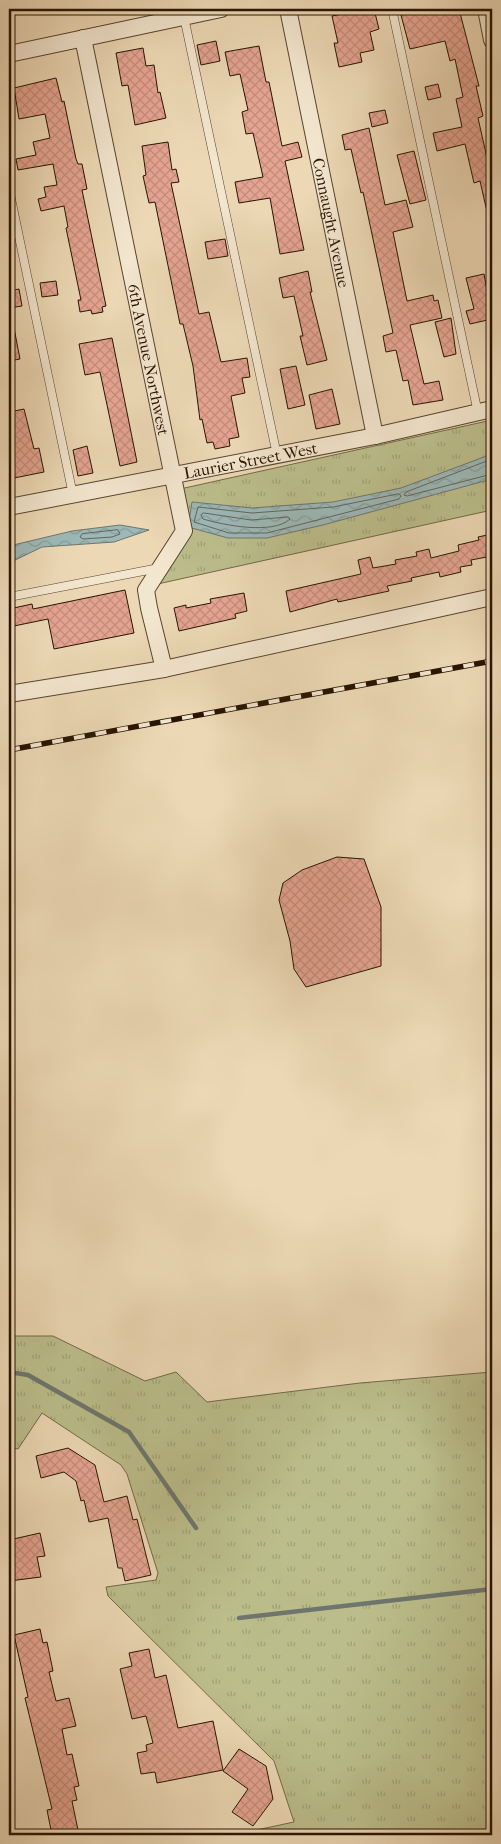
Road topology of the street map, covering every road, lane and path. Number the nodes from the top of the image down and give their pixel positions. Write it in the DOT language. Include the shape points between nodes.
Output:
graph roads {
  1 [pos="221,9"];
  2 [pos="288,9"];
  3 [pos="392,9"];
  4 [pos="486,9"];
  5 [pos="184,17"];
  6 [pos="84,38"];
  7 [pos="492,40"];
  8 [pos="9,54"];
  9 [pos="9,189"];
  10 [pos="485,411"];
  11 [pos="375,436"];
  12 [pos="277,455"];
  13 [pos="174,477"];
  14 [pos="73,494"];
  15 [pos="9,508"];
  16 [pos="160,568"];
  17 [pos="9,597"];
  18 [pos="492,597"];
  19 [pos="164,669"];
  20 [pos="9,694"];
  1 -- 5 [label="street"];
  2 -- 11 [label="street, Connaught Avenue"];
  3 -- 10 [label="lane"];
  4 -- 7 [label="street"];
  5 -- 6 [label="street"];
  5 -- 12 [label="lane"];
  6 -- 8 [label="street"];
  6 -- 13 [label="street, 6th Avenue Northwest"];
  9 -- 14 [label="lane"];
  10 -- 11 [label="street, Laurier Street West"];
  11 -- 12 [label="street, Laurier Street West"];
  12 -- 13 [label="street, Laurier Street West"];
  13 -- 14 [label="street, Laurier Street West"];
  13 -- 16 [label="street, 6th Avenue Northwest" via="184,530"];
  14 -- 15 [label="street, Laurier Street West"];
  16 -- 17 [label="lane"];
  16 -- 19 [label="street, 6th Avenue Northwest" via="146,590"];
  18 -- 19 [label="street"];
  19 -- 20 [label="street"];
}
